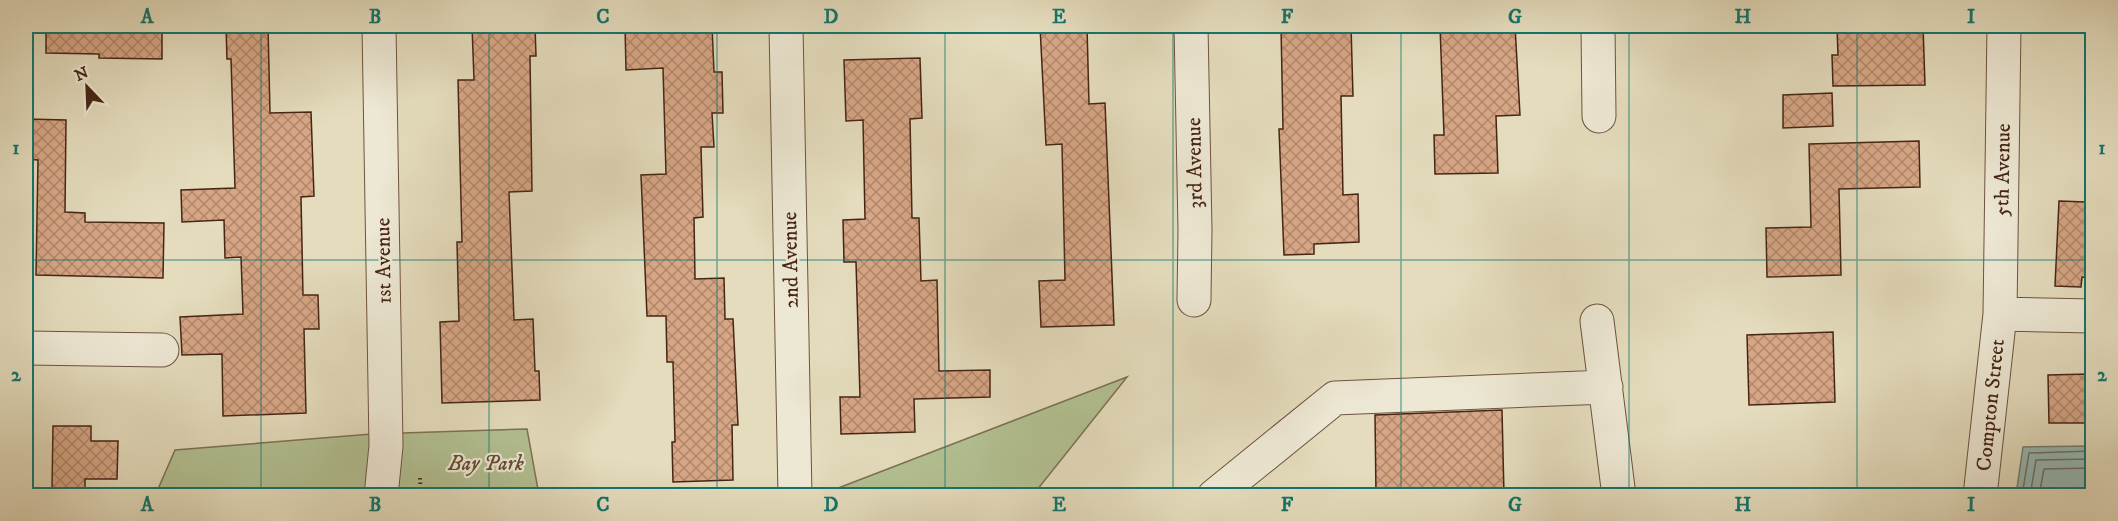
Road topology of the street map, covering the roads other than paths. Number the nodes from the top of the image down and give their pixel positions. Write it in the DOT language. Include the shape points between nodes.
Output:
graph roads {
  1 [pos="380,26"];
  2 [pos="786,26"];
  3 [pos="1191,26"];
  4 [pos="1598,26"];
  5 [pos="2004,26"];
  6 [pos="1599,116"];
  7 [pos="1194,300"];
  8 [pos="2000,314"];
  9 [pos="2092,316"];
  10 [pos="1597,321"];
  11 [pos="26,348"];
  12 [pos="162,350"];
  13 [pos="1606,387"];
  14 [pos="381,495"];
  15 [pos="795,495"];
  16 [pos="1215,495"];
  17 [pos="1619,495"];
  18 [pos="1980,495"];
  1 -- 14 [label="street, 1st Avenue" via="386,446"];
  2 -- 15 [label="street, 2nd Avenue"];
  3 -- 7 [label="street, 3rd Avenue"];
  4 -- 6 [label="street"];
  5 -- 8 [label="street, 5th Avenue"];
  8 -- 9 [label="street"];
  8 -- 18 [label="street, Compton Street"];
  10 -- 13 [label="street"];
  11 -- 12 [label="street"];
  13 -- 16 [label="street" via="1335,398"];
  13 -- 17 [label="street"];
}
